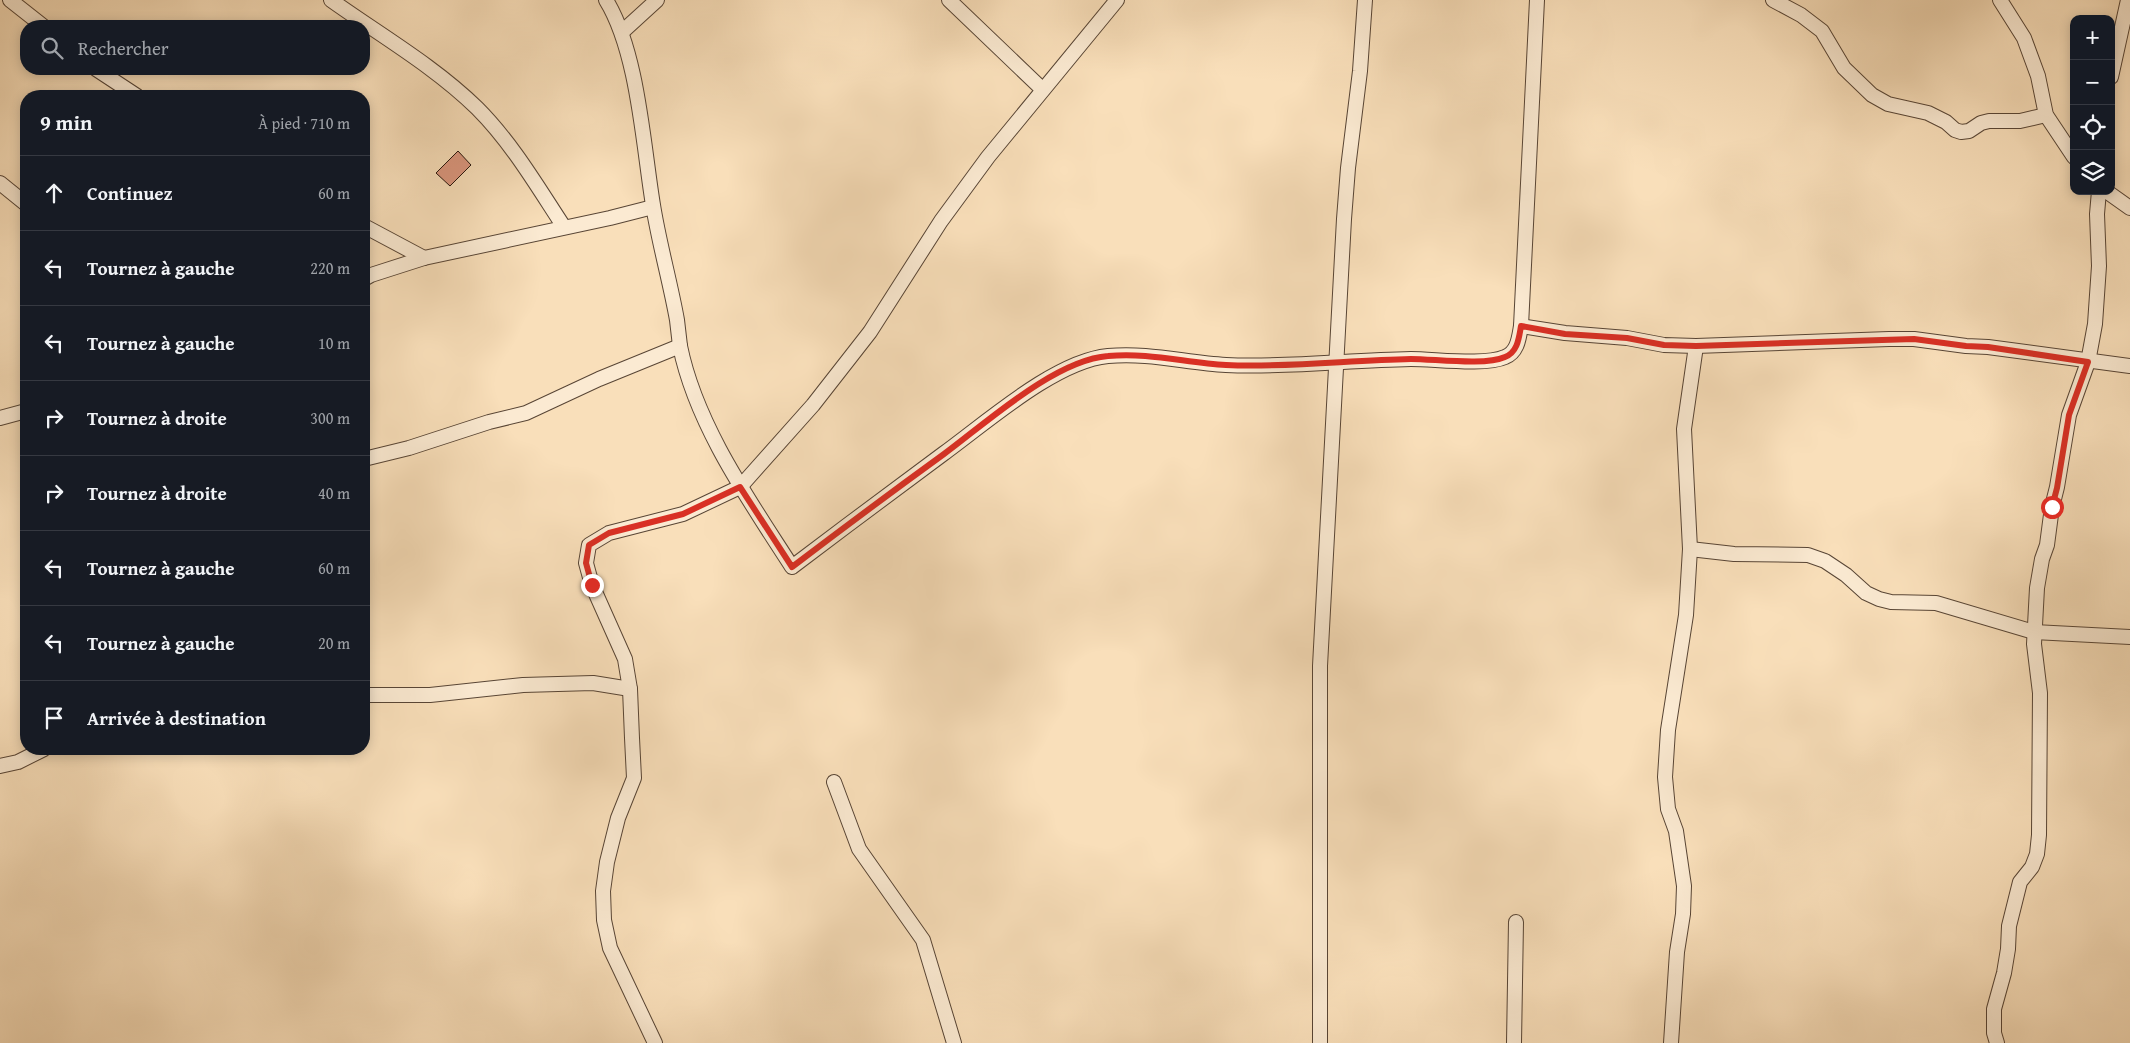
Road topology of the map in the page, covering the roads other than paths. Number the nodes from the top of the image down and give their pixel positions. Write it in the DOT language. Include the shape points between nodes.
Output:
graph roads {
  1 [pos="10,0"];
  2 [pos="330,0"];
  3 [pos="606,0"];
  4 [pos="657,0"];
  5 [pos="949,0"];
  6 [pos="1118,0"];
  7 [pos="1365,0"];
  8 [pos="1537,0"];
  9 [pos="1773,0"];
  10 [pos="2000,0"];
  11 [pos="2128,0"];
  12 [pos="35,20"];
  13 [pos="359,20"];
  14 [pos="370,28"];
  15 [pos="622,32"];
  16 [pos="2115,60"];
  17 [pos="105,75"];
  18 [pos="1042,89"];
  19 [pos="128,90"];
  20 [pos="2046,115"];
  21 [pos="2070,151"];
  22 [pos="0,183"];
  23 [pos="2099,195"];
  24 [pos="2112,195"];
  25 [pos="20,199"];
  26 [pos="653,207"];
  27 [pos="2130,208"];
  28 [pos="564,228"];
  29 [pos="370,229"];
  30 [pos="424,258"];
  31 [pos="370,276"];
  32 [pos="1521,326"];
  33 [pos="680,346"];
  34 [pos="1696,346"];
  35 [pos="1335,362"];
  36 [pos="2088,362"];
  37 [pos="2130,366"];
  38 [pos="20,413"];
  39 [pos="0,418"];
  40 [pos="370,458"];
  41 [pos="740,487"];
  42 [pos="1690,549"];
  43 [pos="2034,632"];
  44 [pos="2130,637"];
  45 [pos="630,689"];
  46 [pos="370,695"];
  47 [pos="32,755"];
  48 [pos="0,766"];
  49 [pos="834,782"];
  50 [pos="1516,922"];
  51 [pos="655,1043"];
  52 [pos="954,1043"];
  53 [pos="1320,1043"];
  54 [pos="1514,1043"];
  55 [pos="1671,1043"];
  56 [pos="1997,1043"];
  1 -- 12 [label="street"];
  2 -- 13 [label="street"];
  3 -- 15 [label="street"];
  4 -- 15 [label="street"];
  5 -- 18 [label="street"];
  6 -- 18 [label="street"];
  7 -- 35 [label="street" via="1347,176"];
  8 -- 32 [label="street"];
  9 -- 20 [label="street" via="1822,31 1844,68 1872,95 1888,104 1928,113 1961,132 1989,121 2020,121"];
  10 -- 20 [label="street" via="2024,38 2038,76"];
  11 -- 16 [label="street"];
  14 -- 28 [label="street" via="442,78 477,109 516,154"];
  15 -- 26 [label="street"];
  17 -- 19 [label="street"];
  18 -- 41 [label="street" via="941,221 870,332 813,405"];
  20 -- 21 [label="street"];
  22 -- 25 [label="street"];
  23 -- 36 [label="street" via="2100,266"];
  24 -- 27 [label="street"];
  26 -- 28 [label="street"];
  26 -- 33 [label="street"];
  28 -- 30 [label="street"];
  29 -- 30 [label="street"];
  30 -- 31 [label="street"];
  32 -- 34 [label="street" via="1565,334"];
  32 -- 35 [label="street" via="1514,350 1495,360"];
  33 -- 40 [label="street" via="526,413"];
  33 -- 41 [label="street" via="706,420"];
  34 -- 36 [label="street" via="1914,339"];
  34 -- 42 [label="street" via="1684,429"];
  35 -- 41 [label="street" via="1225,365 1166,357 1107,356 1080,363 1009,404 792,567"];
  35 -- 53 [label="street" via="1320,666"];
  36 -- 37 [label="street"];
  36 -- 43 [label="street" via="2069,415 2039,576"];
  38 -- 39 [label="street"];
  41 -- 45 [label="street" via="683,514 609,533 589,545 586,563 592,585 625,659"];
  42 -- 43 [label="street" via="1734,554 1808,555 1825,561 1878,599 1936,603"];
  42 -- 55 [label="street" via="1686,614 1668,730 1665,778 1684,886"];
  43 -- 44 [label="street"];
  43 -- 56 [label="street" via="2040,693 2039,835 2037,854 2020,882 2009,926 2004,973 1994,1009"];
  45 -- 46 [label="street" via="593,683 523,685 430,695"];
  45 -- 51 [label="street" via="634,778 618,818 607,862 604,920 610,948"];
  47 -- 48 [label="street"];
  49 -- 52 [label="street" via="859,849 923,940"];
  50 -- 54 [label="street"];
}
